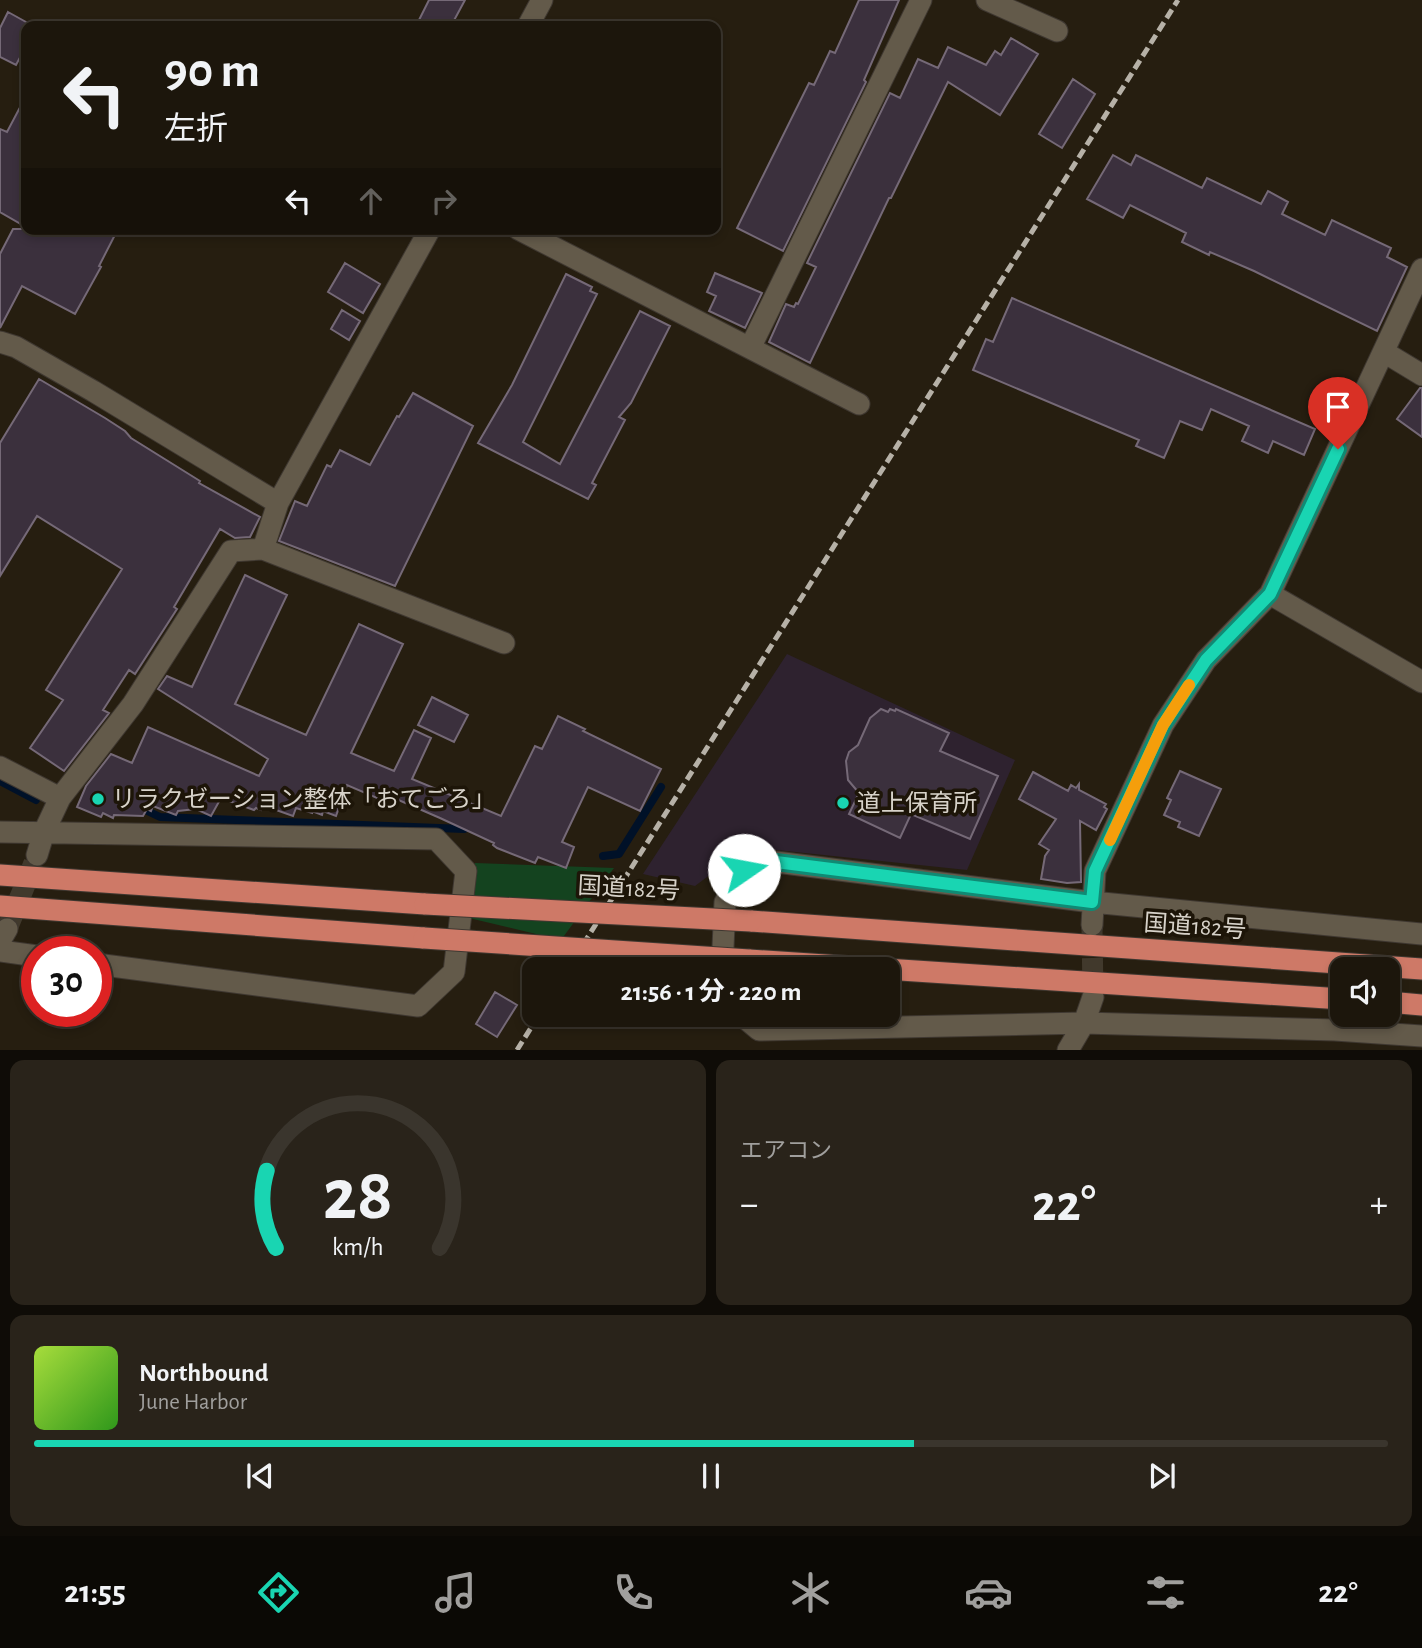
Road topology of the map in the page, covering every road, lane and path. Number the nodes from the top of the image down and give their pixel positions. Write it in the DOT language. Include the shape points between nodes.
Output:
graph roads {
  1 [pos="542,0"];
  2 [pos="921,0"];
  3 [pos="987,0"];
  4 [pos="531,21"];
  5 [pos="1057,31"];
  6 [pos="427,235"];
  7 [pos="530,235"];
  8 [pos="1422,269"];
  9 [pos="0,342"];
  10 [pos="750,348"];
  11 [pos="1384,352"];
  12 [pos="1422,375"];
  13 [pos="859,404"];
  14 [pos="278,503"];
  15 [pos="263,549"];
  16 [pos="1270,594"];
  17 [pos="504,643"];
  18 [pos="1422,682"];
  19 [pos="0,767"];
  20 [pos="60,798"];
  21 [pos="0,832"];
  22 [pos="44,832"];
  23 [pos="37,855"];
  24 [pos="0,875"];
  25 [pos="1092,902"];
  26 [pos="0,906"];
  27 [pos="1092,925"];
  28 [pos="1422,934"];
  29 [pos="0,951"];
  30 [pos="21,954"];
  31 [pos="723,957"];
  32 [pos="112,966"];
  33 [pos="1422,969"];
  34 [pos="1093,997"];
  35 [pos="1330,998"];
  36 [pos="1400,1003"];
  37 [pos="1422,1005"];
  38 [pos="1084,1023"];
  39 [pos="755,1027"];
  40 [pos="898,1027"];
  41 [pos="900,1027"];
  42 [pos="1422,1036"];
  43 [pos="1337,1040"];
  44 [pos="1068,1049"];
  1 -- 4 [label="street"];
  2 -- 10 [label="street"];
  3 -- 5 [label="street"];
  6 -- 14 [label="street"];
  7 -- 10 [label="street"];
  8 -- 11 [label="street"];
  9 -- 14 [label="street" via="93,391"];
  10 -- 13 [label="street"];
  11 -- 12 [label="street"];
  11 -- 16 [label="street"];
  14 -- 15 [label="street"];
  15 -- 17 [label="street"];
  15 -- 20 [label="street" via="231,551 133,704"];
  16 -- 18 [label="street"];
  16 -- 25 [label="street" via="1206,660 1163,725 1095,871"];
  19 -- 20 [label="street"];
  20 -- 22 [label="street"];
  21 -- 22 [label="street"];
  22 -- 23 [label="street"];
  22 -- 32 [label="street" via="436,839 466,871 454,972 418,1006"];
  24 -- 33 [label="highway, 国道182号, bridge" via="751,921"];
  25 -- 27 [label="street"];
  25 -- 28 [label="street"];
  25 -- 31 [label="street" via="776,862 744,870 725,902"];
  26 -- 35 [label="highway, bridge"];
  29 -- 30 [label="street"];
  34 -- 38 [label="street"];
  36 -- 37 [label="highway"];
  38 -- 41 [label="street"];
  38 -- 43 [label="street"];
  38 -- 44 [label="street"];
  39 -- 40 [label="street"];
  42 -- 43 [label="street"];
}
